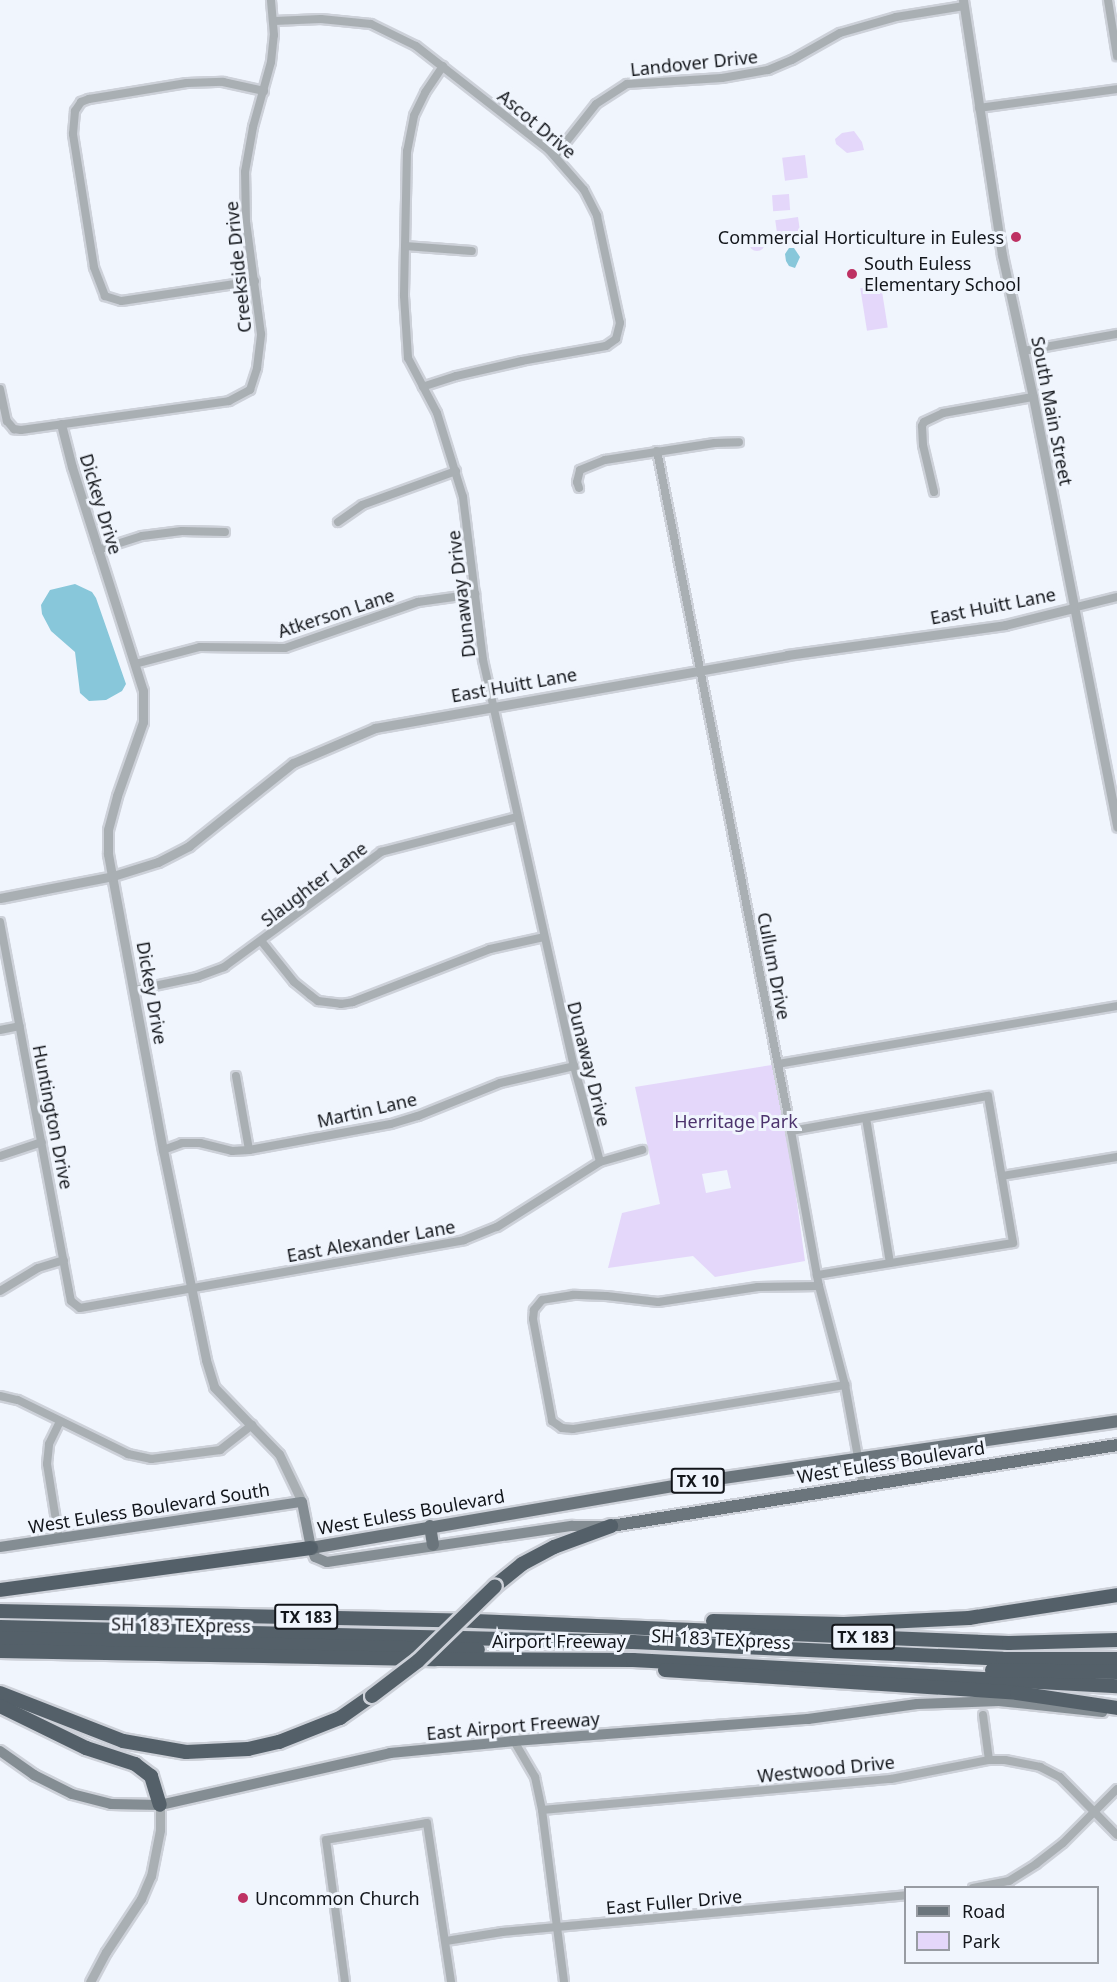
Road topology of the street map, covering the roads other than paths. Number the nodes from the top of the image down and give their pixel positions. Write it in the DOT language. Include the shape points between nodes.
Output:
graph roads {
  1 [pos="271,0"];
  2 [pos="1108,0"];
  3 [pos="963,3"];
  4 [pos="274,21"];
  5 [pos="1117,56"];
  6 [pos="443,66"];
  7 [pos="1117,89"];
  8 [pos="264,90"];
  9 [pos="979,108"];
  10 [pos="555,156"];
  11 [pos="405,246"];
  12 [pos="471,251"];
  13 [pos="255,281"];
  14 [pos="1117,334"];
  15 [pos="1023,351"];
  16 [pos="423,387"];
  17 [pos="0,389"];
  18 [pos="1034,397"];
  19 [pos="61,424"];
  20 [pos="739,442"];
  21 [pos="657,452"];
  22 [pos="456,471"];
  23 [pos="579,488"];
  24 [pos="934,492"];
  25 [pos="338,522"];
  26 [pos="225,532"];
  27 [pos="98,550"];
  28 [pos="475,594"];
  29 [pos="1117,597"];
  30 [pos="1073,608"];
  31 [pos="135,664"];
  32 [pos="701,670"];
  33 [pos="493,706"];
  34 [pos="517,817"];
  35 [pos="1116,817"];
  36 [pos="1117,827"];
  37 [pos="113,876"];
  38 [pos="0,898"];
  39 [pos="0,922"];
  40 [pos="544,937"];
  41 [pos="262,942"];
  42 [pos="135,990"];
  43 [pos="1117,1006"];
  44 [pos="20,1026"];
  45 [pos="0,1030"];
  46 [pos="778,1064"];
  47 [pos="574,1066"];
  48 [pos="236,1076"];
  49 [pos="866,1118"];
  50 [pos="791,1131"];
  51 [pos="42,1142"];
  52 [pos="163,1150"];
  53 [pos="249,1150"];
  54 [pos="642,1150"];
  55 [pos="0,1156"];
  56 [pos="1117,1157"];
  57 [pos="600,1162"];
  58 [pos="1002,1176"];
  59 [pos="64,1260"];
  60 [pos="890,1263"];
  61 [pos="817,1275"];
  62 [pos="819,1286"];
  63 [pos="192,1289"];
  64 [pos="0,1291"];
  65 [pos="85,1309"];
  66 [pos="845,1385"];
  67 [pos="0,1396"];
  68 [pos="60,1421"];
  69 [pos="1117,1421"];
  70 [pos="252,1425"];
  71 [pos="1117,1445"];
  72 [pos="859,1460"];
  73 [pos="862,1485"];
  74 [pos="302,1502"];
  75 [pos="430,1526"];
  76 [pos="611,1526"];
  77 [pos="59,1539"];
  78 [pos="433,1545"];
  79 [pos="0,1547"];
  80 [pos="311,1548"];
  81 [pos="0,1590"];
  82 [pos="1117,1595"];
  83 [pos="0,1611"];
  84 [pos="608,1626"];
  85 [pos="0,1627"];
  86 [pos="0,1638"];
  87 [pos="1117,1640"];
  88 [pos="0,1651"];
  89 [pos="1117,1659"];
  90 [pos="633,1660"];
  91 [pos="1117,1672"];
  92 [pos="1117,1686"];
  93 [pos="0,1693"];
  94 [pos="0,1706"];
  95 [pos="1117,1708"];
  96 [pos="1117,1713"];
  97 [pos="983,1715"];
  98 [pos="514,1741"];
  99 [pos="0,1751"];
  100 [pos="989,1760"];
  101 [pos="1117,1789"];
  102 [pos="160,1805"];
  103 [pos="542,1810"];
  104 [pos="1095,1811"];
  105 [pos="1117,1835"];
  106 [pos="979,1886"];
  107 [pos="904,1895"];
  108 [pos="556,1927"];
  109 [pos="446,1941"];
  110 [pos="90,1982"];
  111 [pos="345,1982"];
  112 [pos="451,1982"];
  113 [pos="564,1982"];
  1 -- 4 [label="street, Creekside Drive"];
  2 -- 5 [label="street"];
  3 -- 9 [label="street, South Main Street"];
  3 -- 10 [label="street, Landover Drive" via="840,33 768,70 722,78 627,84 596,104"];
  4 -- 6 [label="street, Ascot Drive" via="321,19 371,24 416,46"];
  4 -- 8 [label="street, Creekside Drive"];
  6 -- 10 [label="street, Ascot Drive"];
  6 -- 11 [label="street, Dunaway Drive" via="414,116 407,151"];
  7 -- 9 [label="street"];
  8 -- 13 [label="street, Creekside Drive" via="245,172 246,222"];
  8 -- 13 [label="street" via="222,82 187,82 104,95 81,102 75,111 74,152 94,267 107,297 121,301"];
  9 -- 15 [label="street, South Main Street" via="1002,255"];
  10 -- 16 [label="street, Ascot Drive" via="584,190 597,216 620,323 616,339 606,346 522,361"];
  11 -- 12 [label="street"];
  11 -- 16 [label="street, Dunaway Drive" via="404,331 408,358"];
  13 -- 19 [label="street, Creekside Drive" via="261,334 250,390 229,401"];
  14 -- 15 [label="street"];
  15 -- 18 [label="street, South Main Street"];
  16 -- 22 [label="street, Dunaway Drive"];
  17 -- 19 [label="street" via="8,421 14,429"];
  18 -- 24 [label="street" via="943,413 924,422 923,445"];
  18 -- 30 [label="street, South Main Street"];
  19 -- 27 [label="street, Dickey Drive"];
  20 -- 21 [label="street"];
  21 -- 23 [label="street" via="605,460 580,470"];
  21 -- 32 [label="street, Cullum Drive"];
  22 -- 25 [label="street" via="362,505"];
  22 -- 28 [label="street, Dunaway Drive" via="469,527"];
  26 -- 27 [label="street" via="182,531 142,536"];
  27 -- 31 [label="street, Dickey Drive"];
  28 -- 31 [label="street, Atkerson Lane" via="418,602 285,648 200,647"];
  28 -- 33 [label="street, Dunaway Drive"];
  29 -- 30 [label="street"];
  30 -- 32 [label="street, East Huitt Lane" via="1005,625"];
  30 -- 35 [label="street, South Main Street"];
  31 -- 37 [label="street, Dickey Drive" via="143,691 143,722 108,830"];
  32 -- 33 [label="street, East Huitt Lane"];
  32 -- 46 [label="street, Cullum Drive"];
  33 -- 34 [label="street, Dunaway Drive"];
  33 -- 37 [label="street, East Huitt Lane" via="375,728 316,752 280,772 189,846 158,862"];
  34 -- 40 [label="street, Dunaway Drive"];
  34 -- 41 [label="street, Slaughter Lane" via="381,852"];
  35 -- 36 [label="street, South Main Street"];
  37 -- 38 [label="street, East Huitt Lane"];
  37 -- 42 [label="street, Dickey Drive"];
  39 -- 44 [label="street, Huntington Drive"];
  40 -- 41 [label="street" via="490,949 341,1004 310,995 294,982"];
  40 -- 47 [label="street, Dunaway Drive"];
  41 -- 42 [label="street, Slaughter Lane" via="209,974"];
  42 -- 52 [label="street, Dickey Drive"];
  43 -- 46 [label="street"];
  44 -- 45 [label="street"];
  44 -- 51 [label="street, Huntington Drive"];
  46 -- 50 [label="street, Cullum Drive"];
  47 -- 53 [label="street, Martin Lane" via="500,1083 391,1124"];
  47 -- 57 [label="street, Dunaway Drive"];
  48 -- 53 [label="street"];
  49 -- 50 [label="street"];
  49 -- 58 [label="street" via="988,1096"];
  49 -- 60 [label="street"];
  50 -- 61 [label="street, Cullum Drive"];
  51 -- 55 [label="street"];
  51 -- 59 [label="street, Huntington Drive"];
  52 -- 53 [label="street, Martin Lane" via="182,1143 200,1143 232,1151"];
  52 -- 63 [label="street, Dickey Drive"];
  54 -- 57 [label="street, East Alexander Lane"];
  56 -- 58 [label="street"];
  57 -- 63 [label="street, East Alexander Lane" via="497,1227 464,1240"];
  58 -- 60 [label="street" via="1013,1243"];
  59 -- 64 [label="street" via="38,1268"];
  59 -- 65 [label="street, Huntington Drive" via="71,1301"];
  60 -- 61 [label="street"];
  61 -- 62 [label="street, Cullum Drive"];
  62 -- 66 [label="street, Cullum Drive"];
  62 -- 66 [label="street" via="758,1287 658,1302 573,1295 542,1300 533,1319 552,1421 562,1428 585,1427"];
  63 -- 65 [label="street, East Alexander Lane"];
  63 -- 70 [label="street, Dickey Drive" via="214,1387"];
  66 -- 72 [label="street, Cullum Drive"];
  67 -- 68 [label="street"];
  68 -- 70 [label="street" via="128,1454 163,1459 220,1450"];
  68 -- 77 [label="street" via="49,1443 47,1464"];
  69 -- 72 [label="main road, West Euless Boulevard / TX 10"];
  70 -- 74 [label="street, Dickey Drive" via="279,1454"];
  71 -- 73 [label="main road, West Euless Boulevard / TX 10"];
  72 -- 73 [label="street, Cullum Drive"];
  72 -- 75 [label="main road, West Euless Boulevard / TX 10" via="703,1480"];
  73 -- 76 [label="main road, West Euless Boulevard / TX 10"];
  74 -- 77 [label="main road, West Euless Boulevard South"];
  74 -- 80 [label="main road, Dickey Drive"];
  75 -- 78 [label="main road"];
  75 -- 80 [label="main road, West Euless Boulevard / TX 10"];
  76 -- 78 [label="main road, West Euless Boulevard" via="572,1526"];
  76 -- 93 [label="highway, bridge" via="554,1547 522,1564 418,1661 372,1696 340,1718 279,1742 248,1749 186,1752 123,1741"];
  77 -- 79 [label="main road, West Euless Boulevard South"];
  78 -- 80 [label="main road, West Euless Boulevard" via="327,1562 315,1557"];
  80 -- 81 [label="highway"];
  82 -- 84 [label="highway" via="969,1618 844,1624 667,1620"];
  83 -- 84 [label="highway, Airport Freeway / TX 183"];
  84 -- 87 [label="highway, Airport Freeway / TX 183" via="999,1642"];
  85 -- 89 [label="highway, SH 183 TEXpress" via="633,1642 1003,1659"];
  86 -- 91 [label="highway, SH 183 TEXpress" via="633,1653"];
  88 -- 90 [label="highway, Airport Freeway / TX 183"];
  90 -- 92 [label="highway, Airport Freeway / TX 183"];
  90 -- 95 [label="highway" via="659,1670 1017,1693"];
  94 -- 102 [label="highway" via="86,1748 135,1764 151,1776"];
  96 -- 98 [label="main road, East Airport Freeway" via="999,1701 918,1704 808,1719"];
  97 -- 100 [label="street"];
  98 -- 102 [label="main road, East Airport Freeway" via="390,1753"];
  98 -- 103 [label="street" via="535,1777"];
  99 -- 102 [label="main road, East Airport Freeway" via="34,1775 72,1794 111,1804"];
  100 -- 103 [label="street, Westwood Drive" via="891,1779"];
  100 -- 104 [label="street, Westwood Drive" via="1040,1767 1060,1777"];
  101 -- 104 [label="street"];
  102 -- 110 [label="street" via="160,1830 151,1876"];
  103 -- 108 [label="street"];
  104 -- 105 [label="street, Westwood Drive"];
  104 -- 106 [label="street" via="1036,1864 1009,1881"];
  107 -- 108 [label="street, East Fuller Drive"];
  108 -- 109 [label="street, East Fuller Drive"];
  108 -- 113 [label="street"];
  109 -- 111 [label="street" via="427,1824 326,1840"];
  109 -- 112 [label="street"];
}
